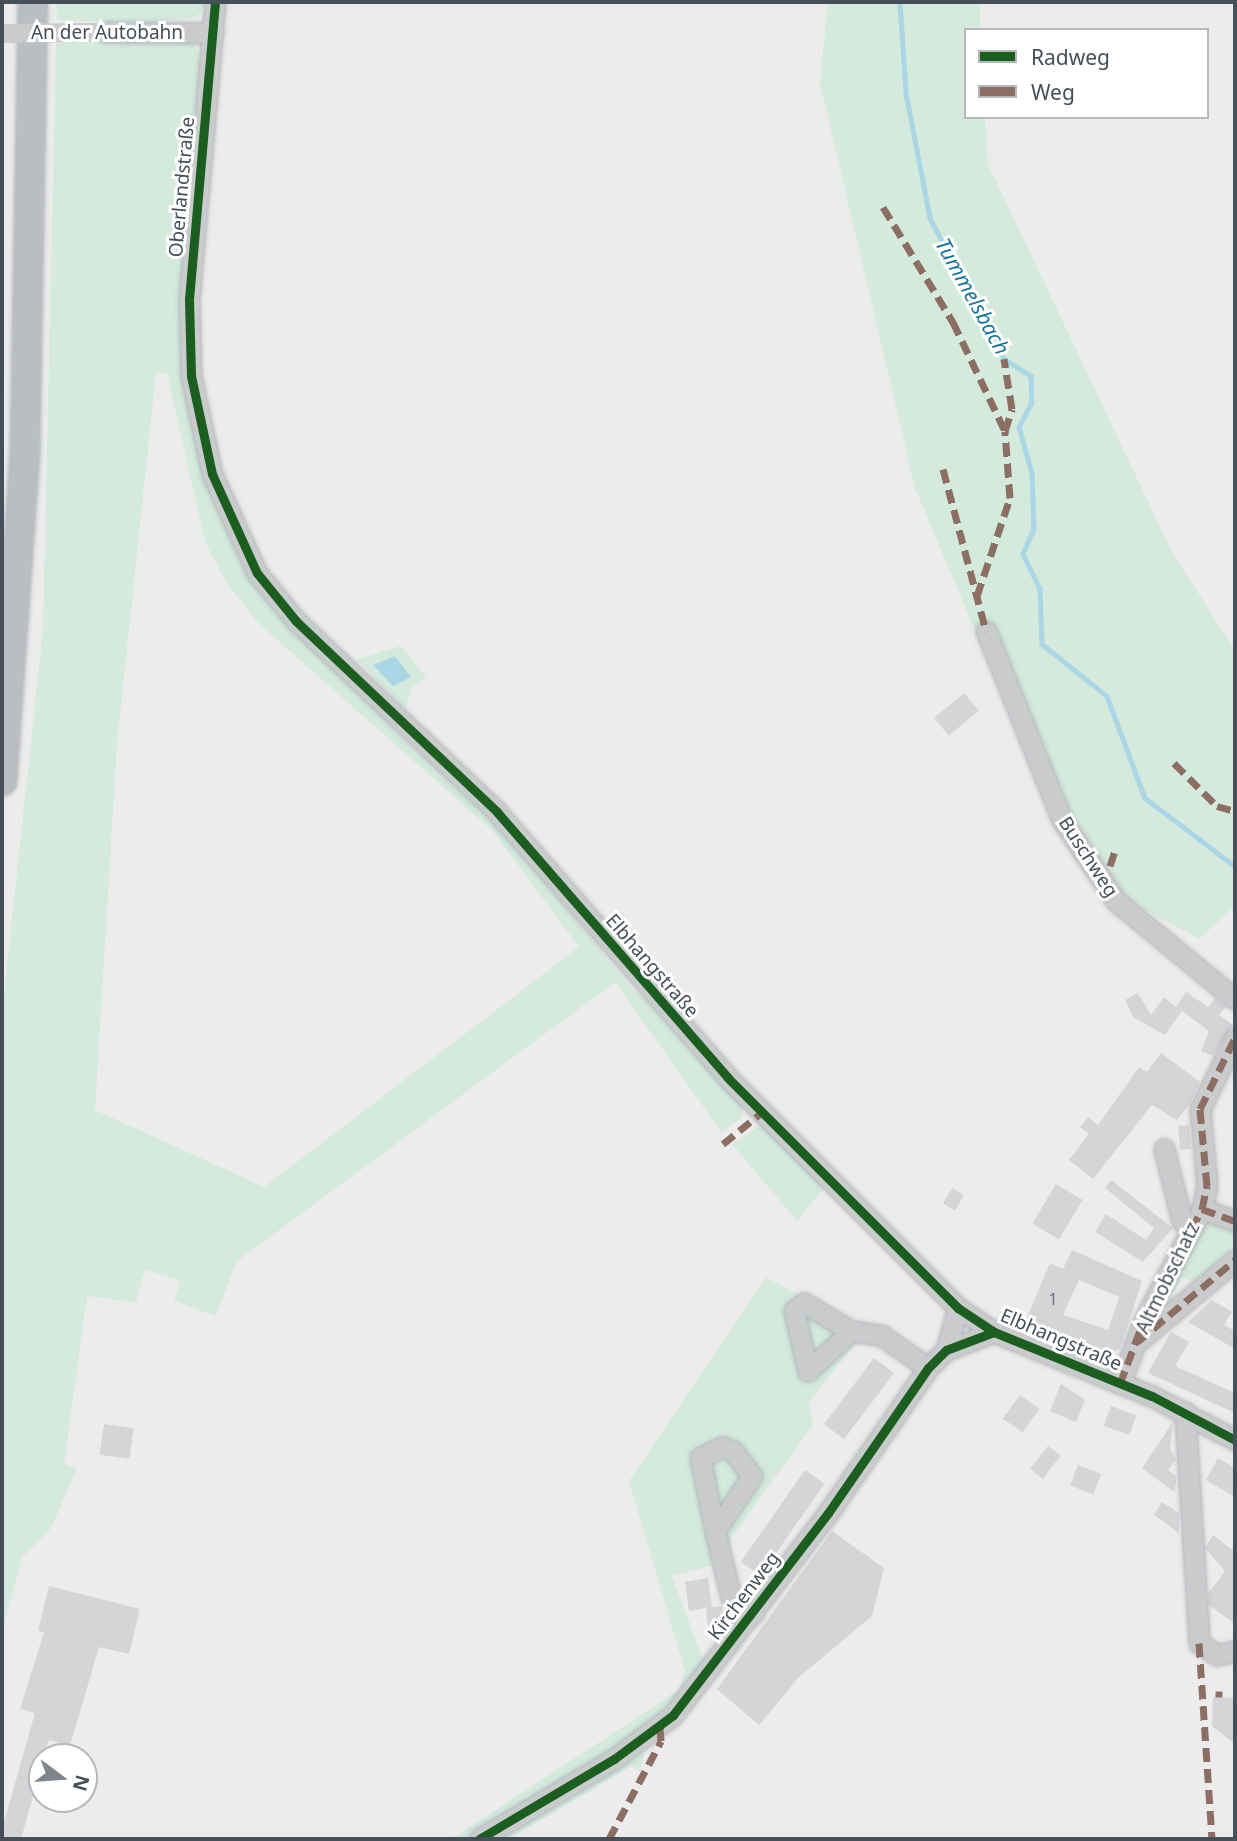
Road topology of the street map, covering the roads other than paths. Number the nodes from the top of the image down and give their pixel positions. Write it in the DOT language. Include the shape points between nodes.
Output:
graph roads {
  1 [pos="33,2"];
  2 [pos="215,2"];
  3 [pos="2,33"];
  4 [pos="213,33"];
  5 [pos="191,376"];
  6 [pos="986,631"];
  7 [pos="2,781"];
  8 [pos="1235,999"];
  9 [pos="1235,1038"];
  10 [pos="1164,1149"];
  11 [pos="1202,1209"];
  12 [pos="1235,1221"];
  13 [pos="1191,1228"];
  14 [pos="1235,1260"];
  15 [pos="958,1308"];
  16 [pos="851,1331"];
  17 [pos="994,1332"];
  18 [pos="1138,1342"];
  19 [pos="946,1350"];
  20 [pos="928,1368"];
  21 [pos="1120,1384"];
  22 [pos="1185,1412"];
  23 [pos="1235,1440"];
  24 [pos="715,1531"];
  25 [pos="754,1613"];
  26 [pos="1235,1651"];
  27 [pos="479,1839"];
  1 -- 7 [label="highway" via="25,452"];
  2 -- 4 [label="street, Oberlandstraße"];
  3 -- 4 [label="street, An der Autobahn, bridge"];
  4 -- 5 [label="street, Oberlandstraße" via="189,299"];
  5 -- 15 [label="street, Elbhangstraße" via="229,521 275,597 497,812 728,1078"];
  6 -- 8 [label="street, Buschweg" via="1062,820 1116,901"];
  9 -- 11 [label="street" via="1200,1109 1207,1186"];
  10 -- 13 [label="street" via="1182,1221"];
  11 -- 12 [label="street, Altmobschatz"];
  11 -- 13 [label="street, Altmobschatz"];
  13 -- 18 [label="street, Altmobschatz"];
  14 -- 18 [label="street, Altmobschatz"];
  15 -- 17 [label="street, Elbhangstraße"];
  15 -- 19 [label="street, Kirchenweg"];
  16 -- 20 [label="street" via="881,1335"];
  17 -- 19 [label="street, Kirchenweg"];
  17 -- 21 [label="street, Elbhangstraße"];
  18 -- 21 [label="street, Altmobschatz"];
  19 -- 20 [label="street, Kirchenweg"];
  20 -- 25 [label="street, Kirchenweg"];
  21 -- 22 [label="street, Elbhangstraße"];
  22 -- 23 [label="street, Elbhangstraße"];
  22 -- 26 [label="street" via="1199,1643 1217,1655"];
  24 -- 25 [label="street" via="731,1597"];
  25 -- 27 [label="street, Kirchenweg" via="660,1727"];
}
